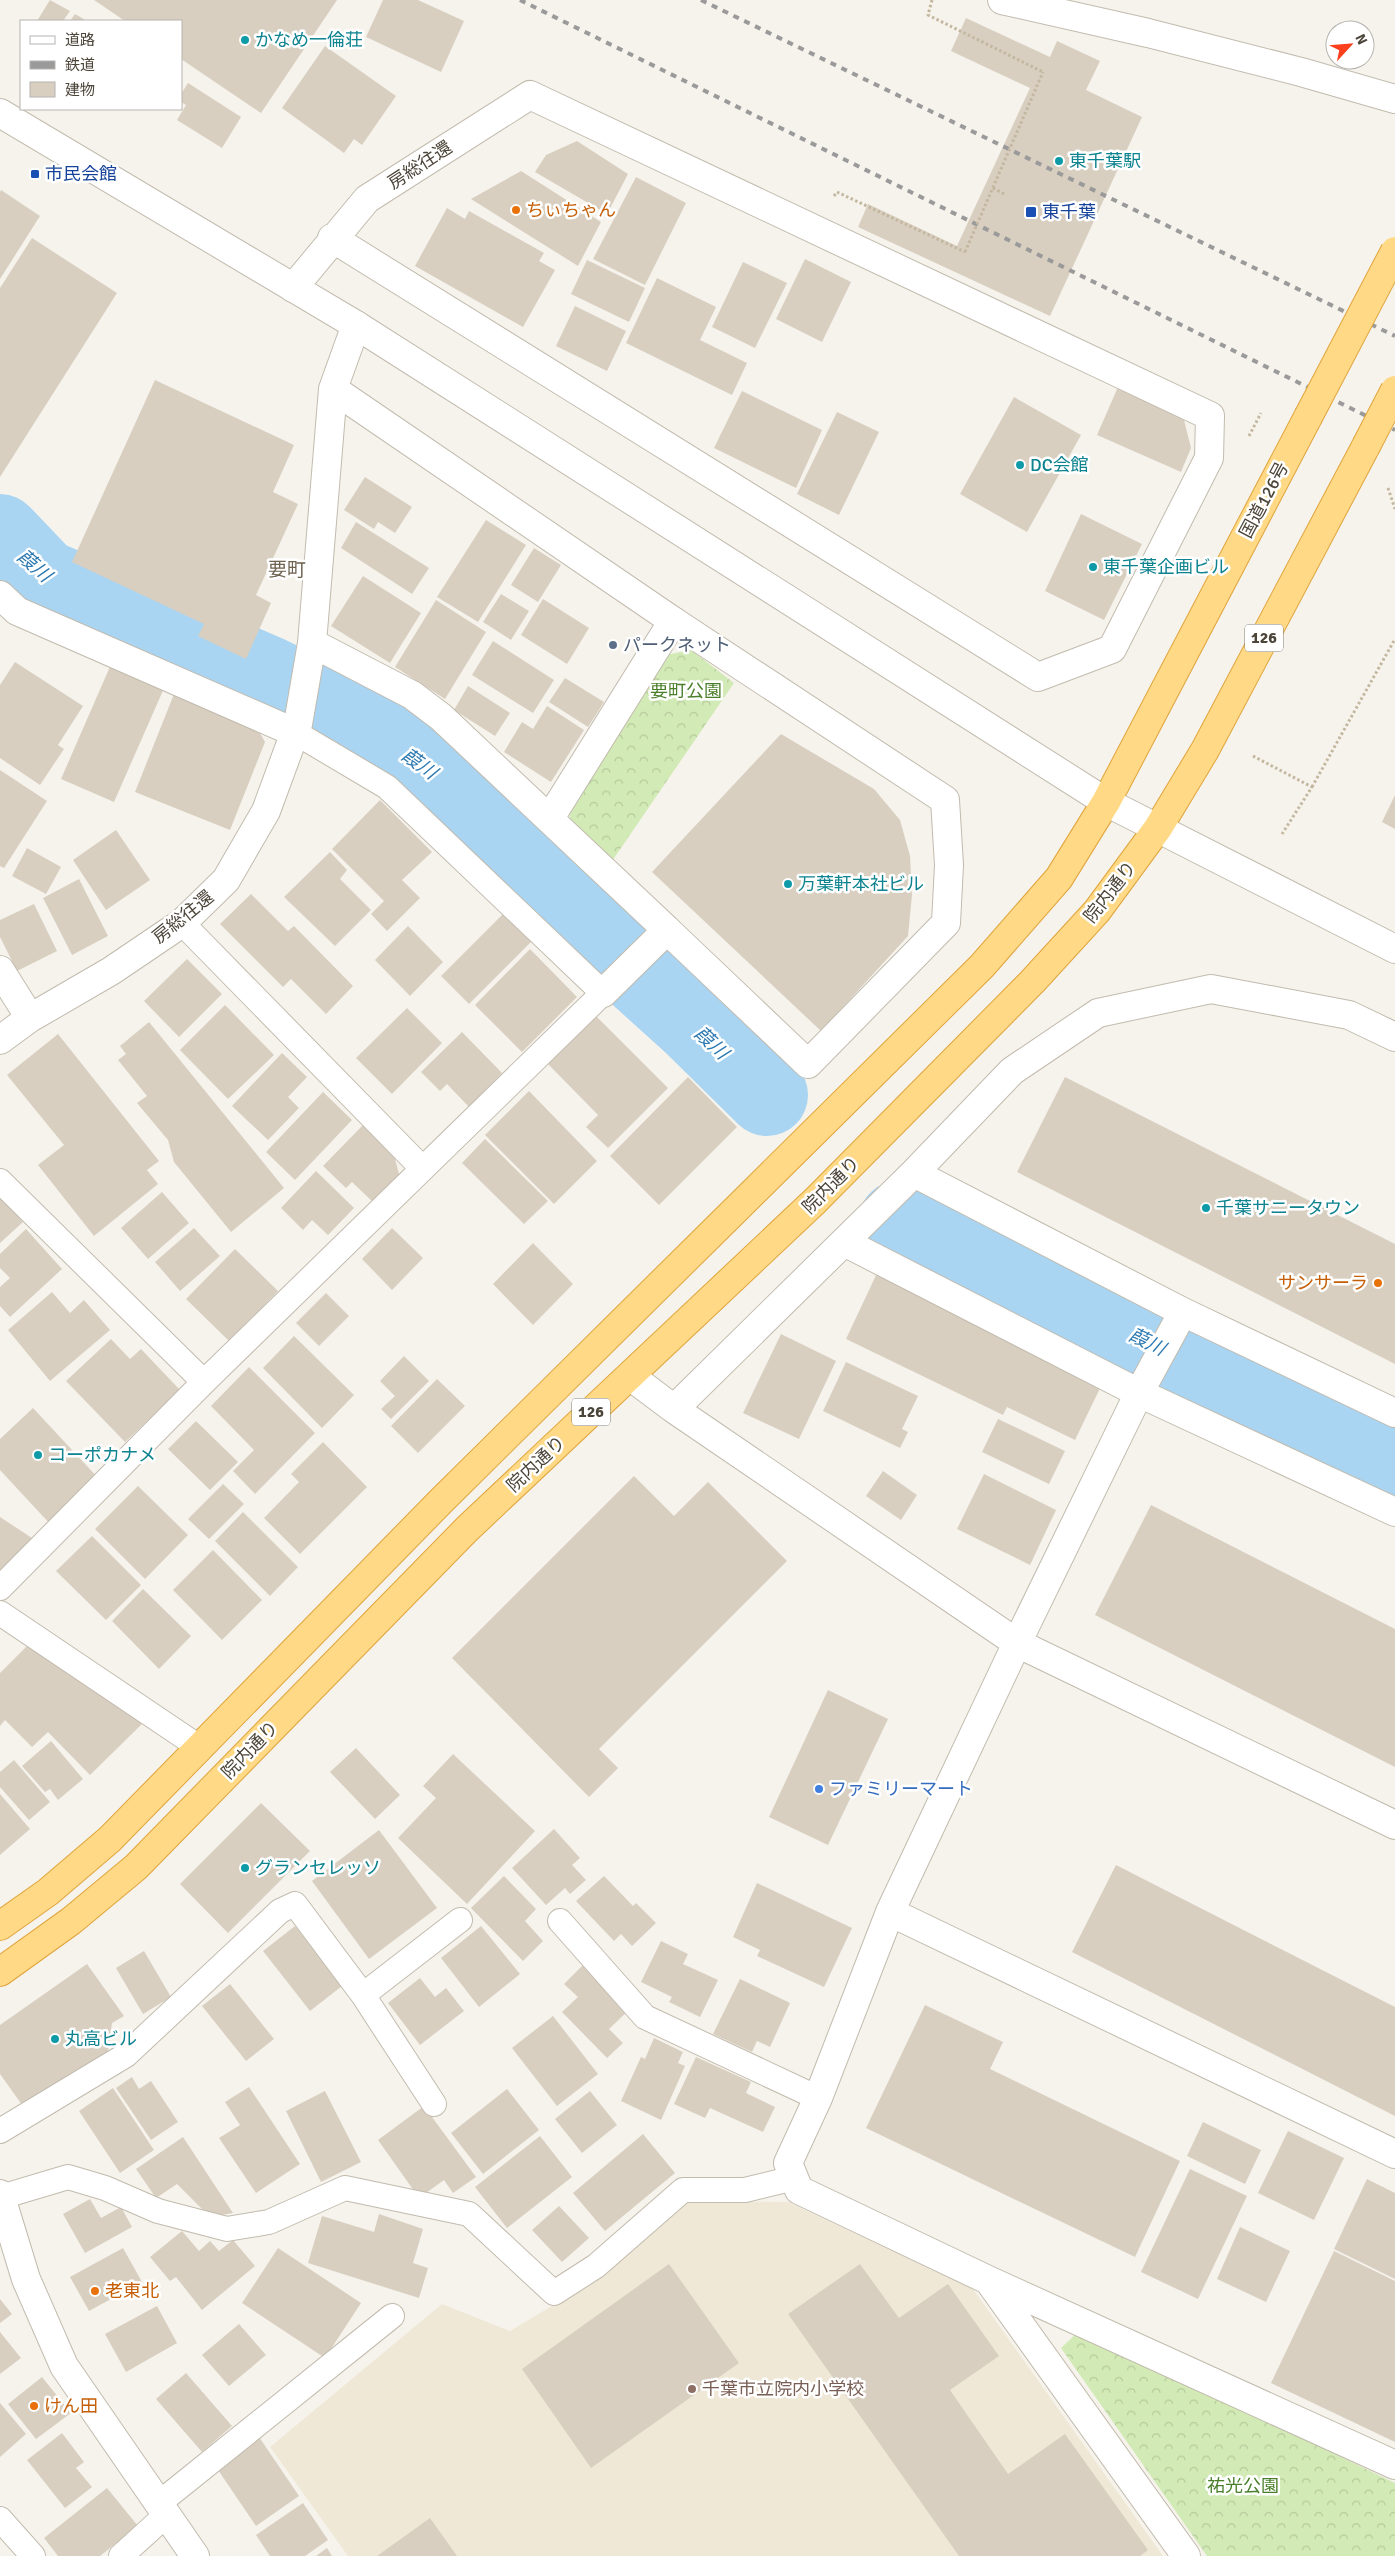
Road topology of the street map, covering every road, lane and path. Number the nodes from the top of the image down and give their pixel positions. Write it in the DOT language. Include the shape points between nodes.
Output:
graph roads {
  1 [pos="932,0"];
  2 [pos="1002,0"];
  3 [pos="1395,99"];
  4 [pos="0,113"];
  5 [pos="993,188"];
  6 [pos="1006,195"];
  7 [pos="857,201"];
  8 [pos="332,238"];
  9 [pos="1395,251"];
  10 [pos="293,288"];
  11 [pos="356,325"];
  12 [pos="334,389"];
  13 [pos="1395,390"];
  14 [pos="1388,487"];
  15 [pos="1395,509"];
  16 [pos="0,594"];
  17 [pos="673,621"];
  18 [pos="1395,639"];
  19 [pos="309,656"];
  20 [pos="297,728"];
  21 [pos="1253,756"];
  22 [pos="1312,787"];
  23 [pos="1106,802"];
  24 [pos="550,818"];
  25 [pos="1158,828"];
  26 [pos="1282,834"];
  27 [pos="182,923"];
  28 [pos="667,930"];
  29 [pos="1395,949"];
  30 [pos="0,970"];
  31 [pos="603,993"];
  32 [pos="30,1018"];
  33 [pos="1395,1036"];
  34 [pos="0,1040"];
  35 [pos="422,1168"];
  36 [pos="914,1173"];
  37 [pos="0,1181"];
  38 [pos="844,1242"];
  39 [pos="1179,1321"];
  40 [pos="630,1376"];
  41 [pos="204,1382"];
  42 [pos="1144,1384"];
  43 [pos="674,1410"];
  44 [pos="1395,1412"];
  45 [pos="1395,1512"];
  46 [pos="0,1588"];
  47 [pos="0,1613"];
  48 [pos="1017,1643"];
  49 [pos="199,1747"];
  50 [pos="1395,1825"];
  51 [pos="890,1912"];
  52 [pos="460,1920"];
  53 [pos="560,1921"];
  54 [pos="0,1926"];
  55 [pos="0,1972"];
  56 [pos="363,1994"];
  57 [pos="818,2098"];
  58 [pos="434,2104"];
  59 [pos="0,2131"];
  60 [pos="1395,2154"];
  61 [pos="794,2178"];
  62 [pos="0,2196"];
  63 [pos="988,2280"];
  64 [pos="392,2316"];
  65 [pos="1395,2465"];
  66 [pos="162,2510"];
  67 [pos="0,2519"];
  68 [pos="33,2556"];
  69 [pos="121,2556"];
  70 [pos="195,2556"];
  71 [pos="1186,2556"];
  1 -- 5 [label="path, bridge" via="928,15 1043,72"];
  2 -- 3 [label="street" via="1158,35"];
  4 -- 10 [label="street"];
  5 -- 6 [label="path"];
  5 -- 7 [label="path, bridge" via="965,252"];
  8 -- 8 [label="street, 房総往還" via="1038,677 1112,649 1210,458 1210,416 530,95 367,199"];
  8 -- 10 [label="street, 房総往還"];
  9 -- 23 [label="highway, 国道126号 / 126, bridge"];
  10 -- 11 [label="street"];
  11 -- 12 [label="street"];
  11 -- 23 [label="street"];
  12 -- 17 [label="street"];
  12 -- 19 [label="street"];
  13 -- 25 [label="highway, 126, bridge" via="1205,750"];
  14 -- 15 [label="path"];
  16 -- 20 [label="street" via="17,611"];
  17 -- 24 [label="street"];
  17 -- 28 [label="street" via="945,800 949,865 946,923 808,1064"];
  18 -- 22 [label="path"];
  19 -- 20 [label="street, 房総往還"];
  19 -- 24 [label="street" via="412,695"];
  20 -- 27 [label="street, 房総往還" via="266,811 226,880"];
  20 -- 31 [label="lane" via="387,787"];
  21 -- 22 [label="path"];
  22 -- 26 [label="path"];
  23 -- 25 [label="street"];
  23 -- 49 [label="highway, 126" via="1058,878 982,966 717,1226"];
  24 -- 28 [label="street"];
  25 -- 29 [label="street"];
  25 -- 40 [label="highway, 院内通り / 126" via="1097,911 1032,982 815,1202"];
  27 -- 32 [label="street, 房総往還" via="111,971"];
  27 -- 35 [label="lane"];
  28 -- 31 [label="street"];
  30 -- 32 [label="street"];
  31 -- 35 [label="lane"];
  32 -- 34 [label="street, 房総往還"];
  33 -- 36 [label="street" via="1349,1015 1211,989 1098,1013 1012,1071"];
  35 -- 41 [label="lane"];
  36 -- 38 [label="street"];
  36 -- 39 [label="street"];
  37 -- 41 [label="lane"];
  38 -- 42 [label="street"];
  38 -- 43 [label="street"];
  39 -- 42 [label="street"];
  39 -- 44 [label="street"];
  40 -- 43 [label="street"];
  40 -- 55 [label="highway, 院内通り / 126" via="467,1529 136,1867 71,1922"];
  41 -- 46 [label="lane"];
  42 -- 45 [label="street"];
  42 -- 48 [label="street"];
  43 -- 48 [label="street"];
  47 -- 49 [label="lane"];
  48 -- 50 [label="street"];
  48 -- 51 [label="street"];
  49 -- 54 [label="highway, 126" via="110,1839 48,1892"];
  51 -- 57 [label="street"];
  51 -- 60 [label="street"];
  52 -- 56 [label="lane"];
  53 -- 57 [label="lane" via="645,2017"];
  56 -- 58 [label="lane"];
  56 -- 59 [label="lane" via="294,1904 280,1911 126,2055"];
  57 -- 61 [label="street" via="788,2163"];
  61 -- 62 [label="lane" via="745,2190 682,2190 596,2266 554,2293 469,2214 344,2188 269,2222 227,2229 158,2211 105,2188 68,2177"];
  61 -- 63 [label="street" via="799,2190"];
  62 -- 66 [label="street" via="26,2279 64,2366"];
  63 -- 65 [label="street"];
  63 -- 71 [label="street"];
  64 -- 66 [label="lane"];
  66 -- 69 [label="lane"];
  66 -- 70 [label="street"];
  67 -- 68 [label="lane"];
}
